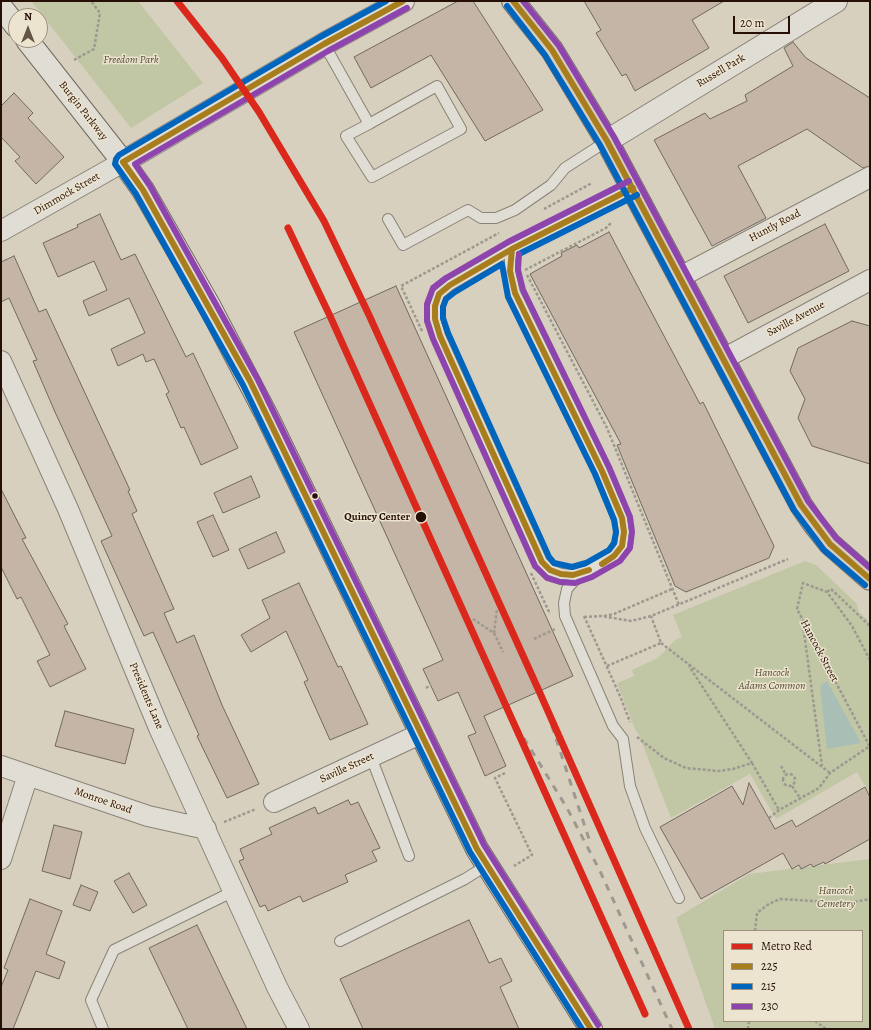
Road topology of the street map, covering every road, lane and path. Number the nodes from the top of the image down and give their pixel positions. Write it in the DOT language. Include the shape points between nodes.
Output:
graph roads {
  1 [pos="91,1"];
  2 [pos="403,1"];
  3 [pos="513,1"];
  4 [pos="836,1"];
  5 [pos="1,7"];
  6 [pos="8,16"];
  7 [pos="324,44"];
  8 [pos="33,48"];
  9 [pos="74,60"];
  10 [pos="369,124"];
  11 [pos="607,141"];
  12 [pos="123,162"];
  13 [pos="870,177"];
  14 [pos="633,188"];
  15 [pos="388,219"];
  16 [pos="611,223"];
  17 [pos="1,231"];
  18 [pos="512,248"];
  19 [pos="680,277"];
  20 [pos="870,280"];
  21 [pos="723,359"];
  22 [pos="1,361"];
  23 [pos="788,559"];
  24 [pos="589,570"];
  25 [pos="870,579"];
  26 [pos="672,589"];
  27 [pos="827,592"];
  28 [pos="679,605"];
  29 [pos="497,609"];
  30 [pos="584,616"];
  31 [pos="601,616"];
  32 [pos="651,616"];
  33 [pos="473,619"];
  34 [pos="803,622"];
  35 [pos="568,623"];
  36 [pos="870,626"];
  37 [pos="494,633"];
  38 [pos="534,639"];
  39 [pos="662,643"];
  40 [pos="503,652"];
  41 [pos="870,660"];
  42 [pos="607,666"];
  43 [pos="690,666"];
  44 [pos="590,674"];
  45 [pos="431,685"];
  46 [pos="426,688"];
  47 [pos="631,728"];
  48 [pos="420,734"];
  49 [pos="635,735"];
  50 [pos="870,747"];
  51 [pos="371,757"];
  52 [pos="752,763"];
  53 [pos="1,766"];
  54 [pos="781,766"];
  55 [pos="822,767"];
  56 [pos="505,773"];
  57 [pos="830,773"];
  58 [pos="28,775"];
  59 [pos="786,775"];
  60 [pos="792,786"];
  61 [pos="800,798"];
  62 [pos="274,802"];
  63 [pos="779,810"];
  64 [pos="769,818"];
  65 [pos="206,829"];
  66 [pos="409,856"];
  67 [pos="1,859"];
  68 [pos="487,865"];
  69 [pos="514,866"];
  70 [pos="234,891"];
  71 [pos="679,898"];
  72 [pos="870,899"];
  73 [pos="755,930"];
  74 [pos="340,940"];
  75 [pos="816,1022"];
  76 [pos="103,1029"];
  77 [pos="299,1029"];
  78 [pos="591,1029"];
  79 [pos="826,1029"];
  1 -- 9 [label="path" via="100,13 94,49"];
  2 -- 7 [label="main road, Dimmock Street"];
  3 -- 11 [label="main road" via="552,50"];
  4 -- 11 [label="main road, Russell Park"];
  5 -- 6 [label="main road"];
  7 -- 10 [label="lane"];
  7 -- 12 [label="main road, Dimmock Street"];
  8 -- 12 [label="main road, Burgin Parkway"];
  10 -- 10 [label="lane" via="437,86 461,129 372,177 346,136"];
  11 -- 14 [label="main road"];
  11 -- 15 [label="lane" via="565,168 551,185 515,210 496,218 481,218 468,210 402,245"];
  12 -- 17 [label="street, Dimmock Street"];
  12 -- 48 [label="main road, Burgin Parkway" via="147,197 250,381"];
  13 -- 19 [label="street, Huntly Road"];
  14 -- 18 [label="lane"];
  14 -- 19 [label="main road"];
  16 -- 26 [label="path" via="525,270 607,428"];
  18 -- 24 [label="lane" via="510,271 515,294 602,471 622,518 622,546 614,556"];
  18 -- 24 [label="lane" via="450,285 440,294 434,306 434,319 542,562 550,570 561,574 573,575"];
  19 -- 21 [label="main road"];
  20 -- 21 [label="street, Saville Avenue"];
  21 -- 25 [label="main road" via="801,505 814,524 847,560"];
  22 -- 65 [label="street, Presidents Lane" via="68,509 159,728"];
  23 -- 28 [label="path"];
  24 -- 35 [label="lane" via="575,580 567,590 564,603"];
  26 -- 28 [label="path"];
  26 -- 31 [label="path" via="614,614"];
  27 -- 34 [label="path, Hancock Street" via="803,582 797,609"];
  27 -- 36 [label="path" via="831,590"];
  27 -- 41 [label="path" via="852,626"];
  28 -- 32 [label="path"];
  29 -- 37 [label="path"];
  30 -- 31 [label="path"];
  30 -- 35 [label="path"];
  30 -- 42 [label="path"];
  31 -- 32 [label="path" via="623,621"];
  32 -- 39 [label="path"];
  33 -- 37 [label="path"];
  34 -- 50 [label="path, Hancock Street"];
  34 -- 55 [label="path"];
  35 -- 38 [label="path"];
  35 -- 44 [label="lane"];
  37 -- 40 [label="path"];
  39 -- 42 [label="path"];
  39 -- 43 [label="path"];
  42 -- 44 [label="path"];
  42 -- 47 [label="path"];
  43 -- 52 [label="path"];
  43 -- 55 [label="path"];
  44 -- 71 [label="lane" via="613,726 623,739 630,786 646,828"];
  45 -- 46 [label="path"];
  48 -- 51 [label="street, Saville Street"];
  48 -- 68 [label="main road, Burgin Parkway"];
  49 -- 52 [label="path" via="660,755 686,768 718,772"];
  50 -- 57 [label="path"];
  51 -- 62 [label="street, Saville Street"];
  51 -- 66 [label="lane"];
  52 -- 63 [label="path"];
  53 -- 58 [label="street, Monroe Road"];
  54 -- 59 [label="path"];
  55 -- 57 [label="path"];
  56 -- 69 [label="path" via="494,778 532,855"];
  57 -- 61 [label="path" via="819,788"];
  58 -- 65 [label="street, Monroe Road" via="148,816"];
  58 -- 67 [label="street"];
  59 -- 60 [label="path" via="784,784"];
  59 -- 60 [label="path" via="794,776 795,782"];
  60 -- 61 [label="path"];
  61 -- 63 [label="path"];
  62 -- 65 [label="path"];
  63 -- 64 [label="path"];
  65 -- 70 [label="street, Presidents Lane"];
  68 -- 74 [label="lane" via="465,879"];
  68 -- 78 [label="main road, Burgin Parkway"];
  70 -- 76 [label="lane" via="114,950 91,1000"];
  70 -- 77 [label="street, Presidents Lane" via="277,987"];
  72 -- 73 [label="path" via="848,903 780,899 757,913"];
  75 -- 79 [label="path"];
}
